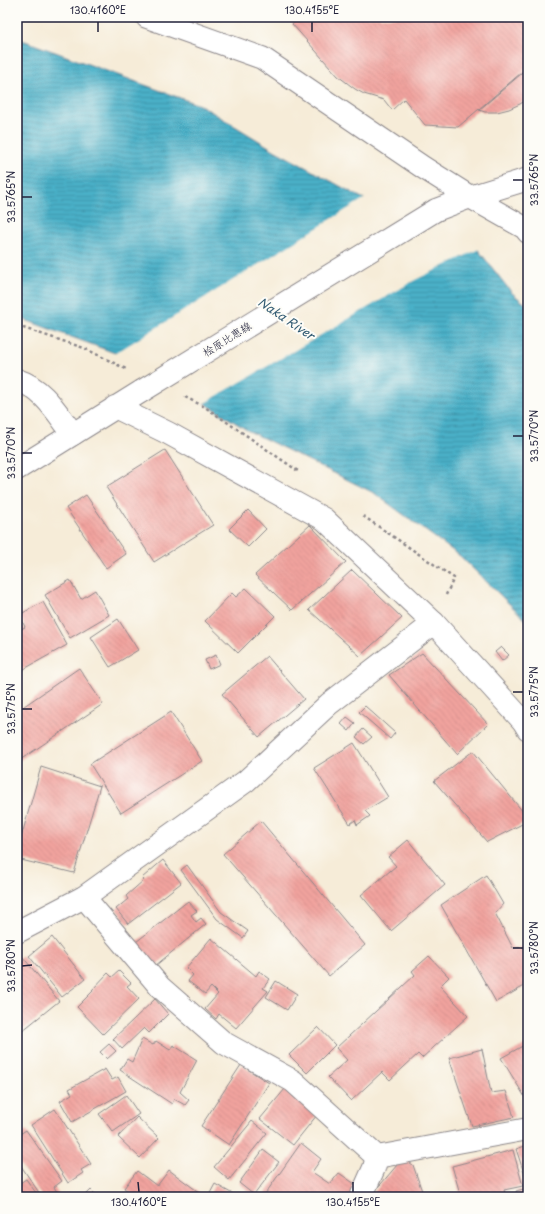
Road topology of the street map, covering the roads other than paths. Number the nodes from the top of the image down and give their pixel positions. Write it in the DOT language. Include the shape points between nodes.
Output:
graph roads {
  1 [pos="147,17"];
  2 [pos="528,179"];
  3 [pos="470,197"];
  4 [pos="528,232"];
  5 [pos="17,380"];
  6 [pos="116,407"];
  7 [pos="73,434"];
  8 [pos="17,469"];
  9 [pos="434,623"];
  10 [pos="528,729"];
  11 [pos="84,897"];
  12 [pos="19,927"];
  13 [pos="528,1129"];
  14 [pos="378,1156"];
  15 [pos="361,1197"];
  1 -- 3 [label="street" via="262,58"];
  2 -- 3 [label="street, 桧原比恵線"];
  3 -- 4 [label="street"];
  3 -- 6 [label="street, 桧原比恵線, bridge" via="436,210"];
  5 -- 7 [label="street" via="34,388 48,401"];
  6 -- 7 [label="street, 桧原比恵線"];
  6 -- 9 [label="street" via="324,518"];
  7 -- 8 [label="street, 桧原比恵線"];
  9 -- 10 [label="street"];
  9 -- 11 [label="street" via="329,704 246,780"];
  11 -- 12 [label="street"];
  11 -- 14 [label="street" via="160,987 224,1043 293,1081"];
  13 -- 14 [label="street"];
  14 -- 15 [label="street"];
}
